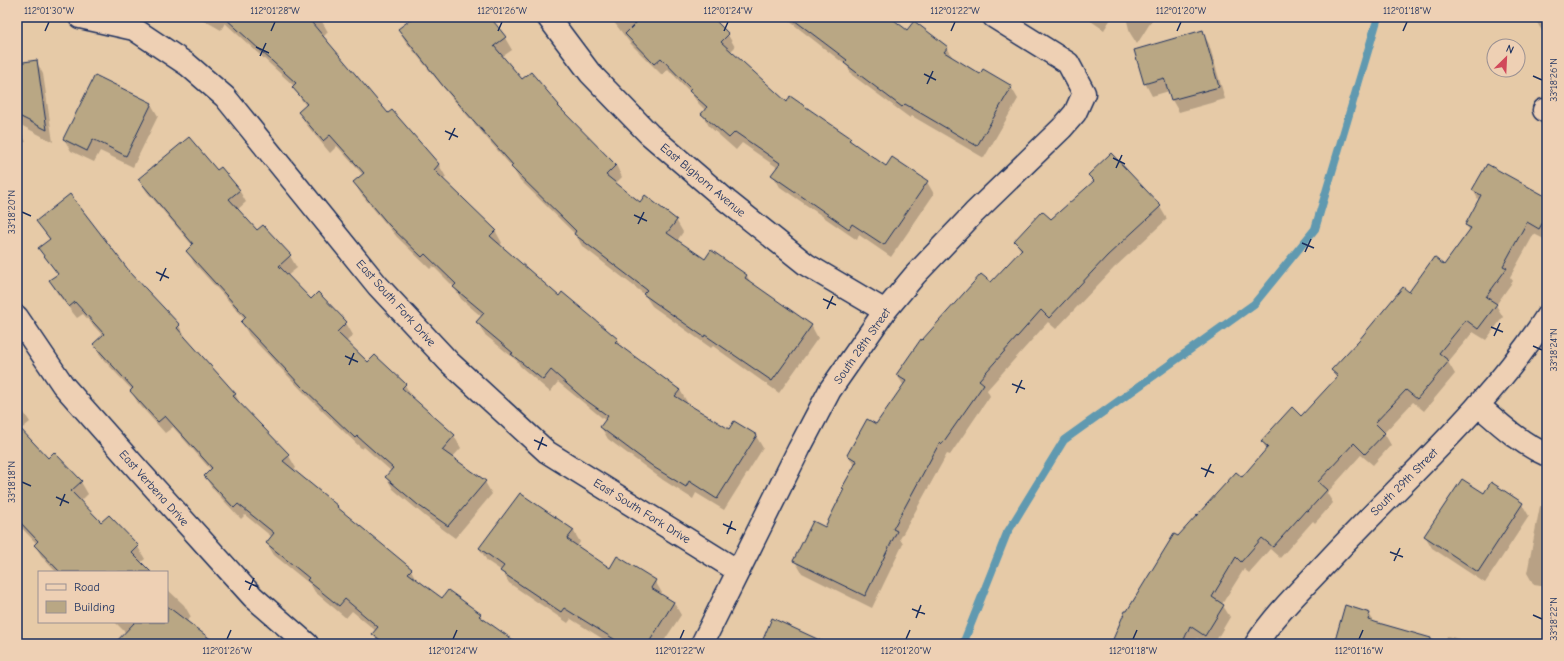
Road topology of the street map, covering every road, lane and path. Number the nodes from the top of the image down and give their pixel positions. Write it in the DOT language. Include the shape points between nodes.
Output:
graph roads {
  1 [pos="80,17"];
  2 [pos="548,17"];
  3 [pos="994,17"];
  4 [pos="885,311"];
  5 [pos="1547,316"];
  6 [pos="17,317"];
  7 [pos="1478,405"];
  8 [pos="1547,455"];
  9 [pos="738,571"];
  10 [pos="307,644"];
  11 [pos="702,644"];
  12 [pos="1256,644"];
  1 -- 9 [label="street, East South Fork Drive" via="134,29 188,65 225,97 378,286 449,362 548,452"];
  2 -- 4 [label="street, East Bighorn Avenue" via="590,73 649,134 807,265"];
  3 -- 4 [label="street, South 28th Street" via="1068,63 1084,93 1075,113 1062,128 974,213"];
  4 -- 9 [label="street, South 28th Street" via="830,390"];
  5 -- 7 [label="street, South 29th Street"];
  6 -- 10 [label="street, East Verbena Drive" via="63,384 141,473 253,598"];
  7 -- 8 [label="street" via="1531,448"];
  7 -- 12 [label="street, South 29th Street" via="1458,429 1360,526 1281,612"];
  9 -- 11 [label="street, South 28th Street"];
}
